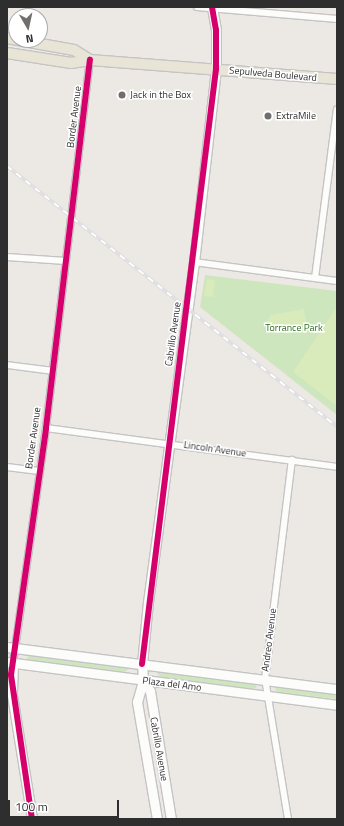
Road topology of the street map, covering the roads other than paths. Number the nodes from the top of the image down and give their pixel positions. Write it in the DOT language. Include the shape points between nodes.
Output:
graph roads {
  1 [pos="197,7"];
  2 [pos="212,8"];
  3 [pos="337,20"];
  4 [pos="7,38"];
  5 [pos="7,52"];
  6 [pos="90,60"];
  7 [pos="216,70"];
  8 [pos="337,79"];
  9 [pos="337,109"];
  10 [pos="7,257"];
  11 [pos="66,261"];
  12 [pos="194,262"];
  13 [pos="315,278"];
  14 [pos="337,281"];
  15 [pos="7,365"];
  16 [pos="53,370"];
  17 [pos="46,428"];
  18 [pos="168,443"];
  19 [pos="292,460"];
  20 [pos="7,467"];
  21 [pos="337,467"];
  22 [pos="39,471"];
  23 [pos="12,647"];
  24 [pos="10,662"];
  25 [pos="142,664"];
  26 [pos="265,679"];
  27 [pos="143,681"];
  28 [pos="337,689"];
  29 [pos="267,696"];
  30 [pos="337,705"];
  31 [pos="32,819"];
  32 [pos="157,819"];
  33 [pos="172,819"];
  34 [pos="288,819"];
  1 -- 2 [label="street"];
  2 -- 3 [label="street"];
  2 -- 7 [label="main road, Cabrillo Avenue" via="216,30"];
  4 -- 6 [label="main road, Sepulveda Boulevard" via="74,50"];
  5 -- 6 [label="main road, Sepulveda Boulevard" via="72,64"];
  6 -- 7 [label="main road, Sepulveda Boulevard"];
  6 -- 11 [label="street, Border Avenue"];
  7 -- 8 [label="main road, Sepulveda Boulevard"];
  7 -- 12 [label="main road, Cabrillo Avenue"];
  9 -- 13 [label="street"];
  10 -- 11 [label="street"];
  11 -- 16 [label="street, Border Avenue"];
  12 -- 13 [label="street"];
  12 -- 18 [label="main road, Cabrillo Avenue"];
  13 -- 14 [label="street"];
  15 -- 16 [label="street"];
  16 -- 17 [label="street, Border Avenue"];
  17 -- 18 [label="street, Lincoln Avenue"];
  17 -- 22 [label="street, Border Avenue"];
  18 -- 19 [label="street, Lincoln Avenue"];
  18 -- 25 [label="main road, Cabrillo Avenue"];
  19 -- 21 [label="street, Lincoln Avenue"];
  19 -- 26 [label="street, Andreo Avenue"];
  20 -- 22 [label="street"];
  22 -- 23 [label="street, Border Avenue"];
  23 -- 24 [label="street, Border Avenue"];
  23 -- 25 [label="main road, Plaza del Amo"];
  24 -- 27 [label="main road, Plaza del Amo"];
  24 -- 31 [label="main road, Border Avenue" via="12,695"];
  25 -- 26 [label="main road, Plaza del Amo"];
  25 -- 27 [label="main road, Cabrillo Avenue"];
  26 -- 28 [label="main road, Plaza del Amo"];
  26 -- 29 [label="street, Andreo Avenue"];
  27 -- 29 [label="main road, Plaza del Amo"];
  27 -- 32 [label="main road, Cabrillo Avenue" via="137,702"];
  27 -- 33 [label="main road, Cabrillo Avenue" via="150,691"];
  29 -- 30 [label="main road, Plaza del Amo"];
  29 -- 34 [label="street, Andreo Avenue"];
}
